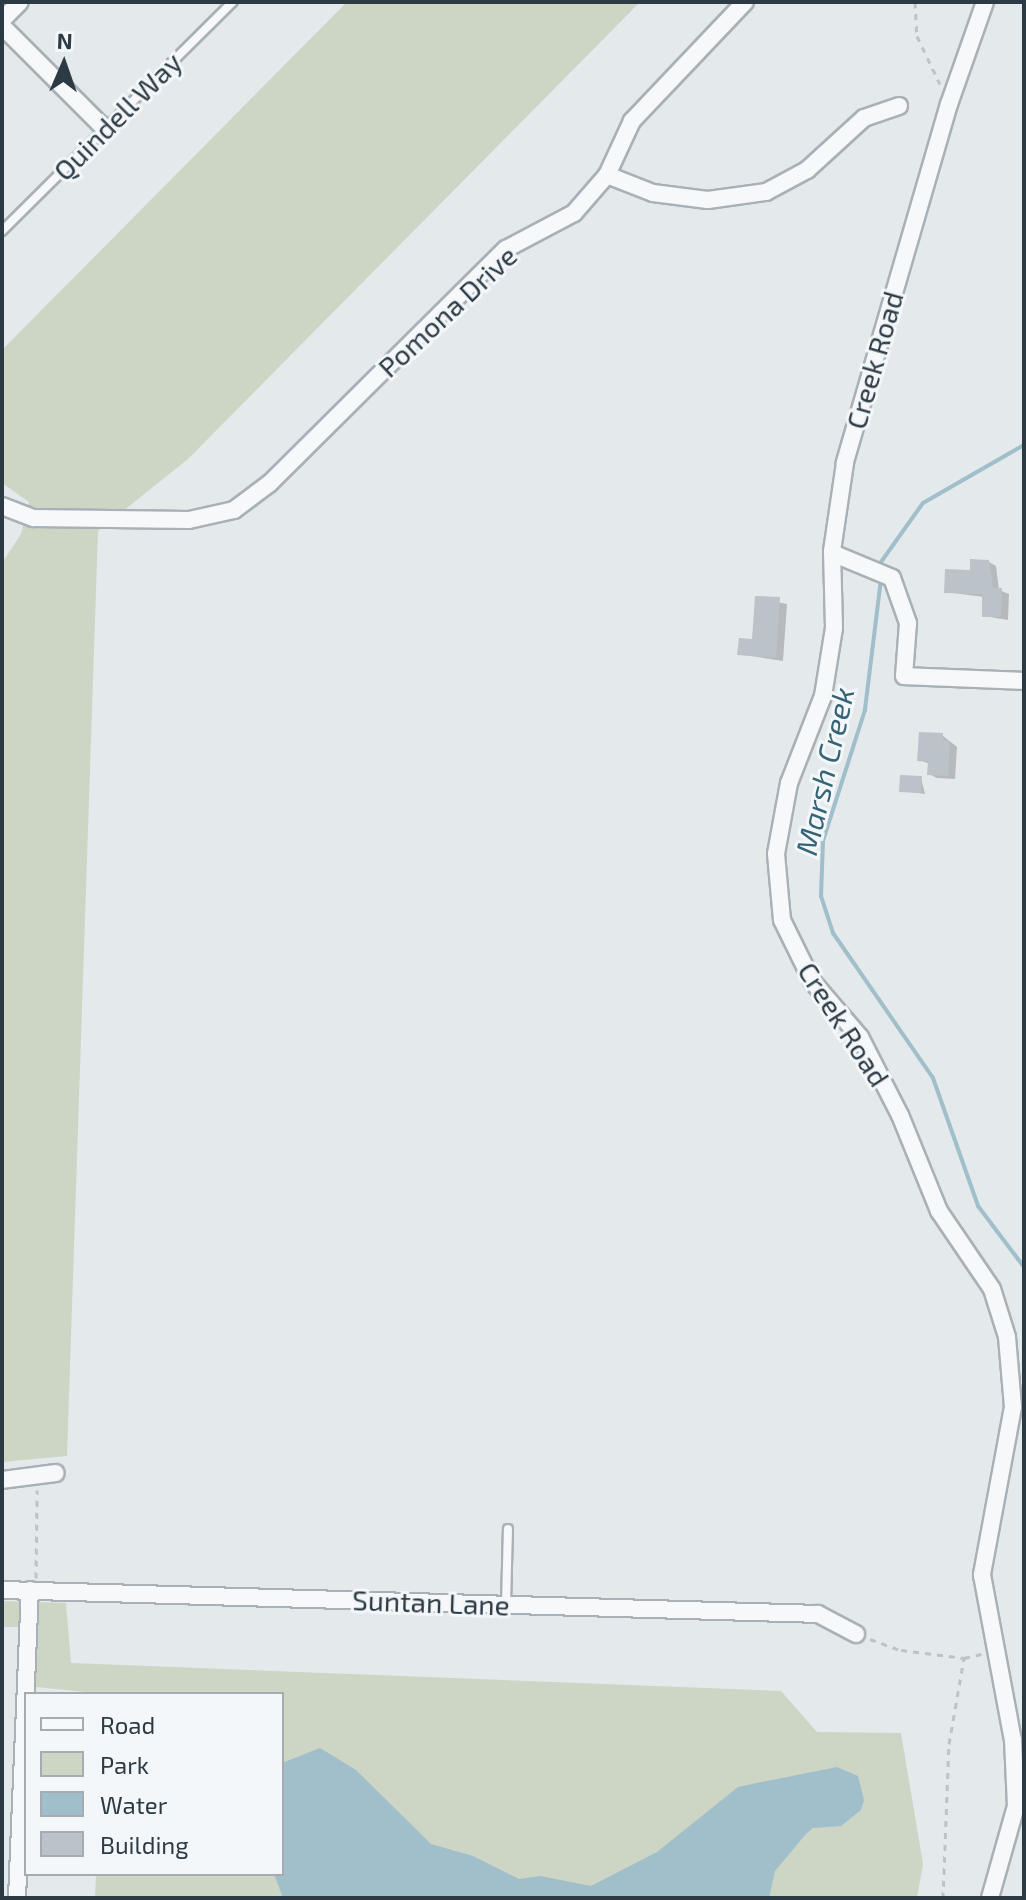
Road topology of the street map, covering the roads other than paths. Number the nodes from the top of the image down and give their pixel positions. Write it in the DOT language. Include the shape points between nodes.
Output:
graph roads {
  1 [pos="20,2"];
  2 [pos="233,2"];
  3 [pos="745,2"];
  4 [pos="985,2"];
  5 [pos="2,20"];
  6 [pos="2,26"];
  7 [pos="899,106"];
  8 [pos="104,128"];
  9 [pos="607,175"];
  10 [pos="2,231"];
  11 [pos="2,506"];
  12 [pos="832,553"];
  13 [pos="1024,681"];
  14 [pos="56,1473"];
  15 [pos="2,1480"];
  16 [pos="508,1529"];
  17 [pos="2,1590"];
  18 [pos="33,1590"];
  19 [pos="506,1604"];
  20 [pos="856,1634"];
  21 [pos="28,1692"];
  22 [pos="24,1763"];
  23 [pos="17,1898"];
  24 [pos="990,1898"];
  1 -- 5 [label="street"];
  2 -- 8 [label="lane, Quindell Way"];
  3 -- 9 [label="street, Pomona Drive" via="632,121"];
  4 -- 12 [label="street, Creek Road" via="949,104 845,463"];
  6 -- 8 [label="street"];
  7 -- 9 [label="street" via="864,118 807,170 766,192 708,200 653,193"];
  8 -- 10 [label="lane, Quindell Way"];
  9 -- 11 [label="street, Pomona Drive" via="574,213 506,249 270,483 234,510 189,520 34,518"];
  12 -- 13 [label="street" via="892,578 908,623 904,676"];
  12 -- 24 [label="street, Creek Road" via="834,628 823,696 789,783 776,854 782,920 812,981 860,1037 900,1115 939,1211 992,1289 1007,1337 1013,1407 982,1575 1013,1740 1016,1806"];
  14 -- 15 [label="street"];
  16 -- 19 [label="lane"];
  17 -- 18 [label="street, Suntan Lane"];
  18 -- 19 [label="street, Suntan Lane"];
  18 -- 21 [label="street"];
  19 -- 20 [label="street, Suntan Lane" via="818,1614"];
  22 -- 23 [label="street"];
}
